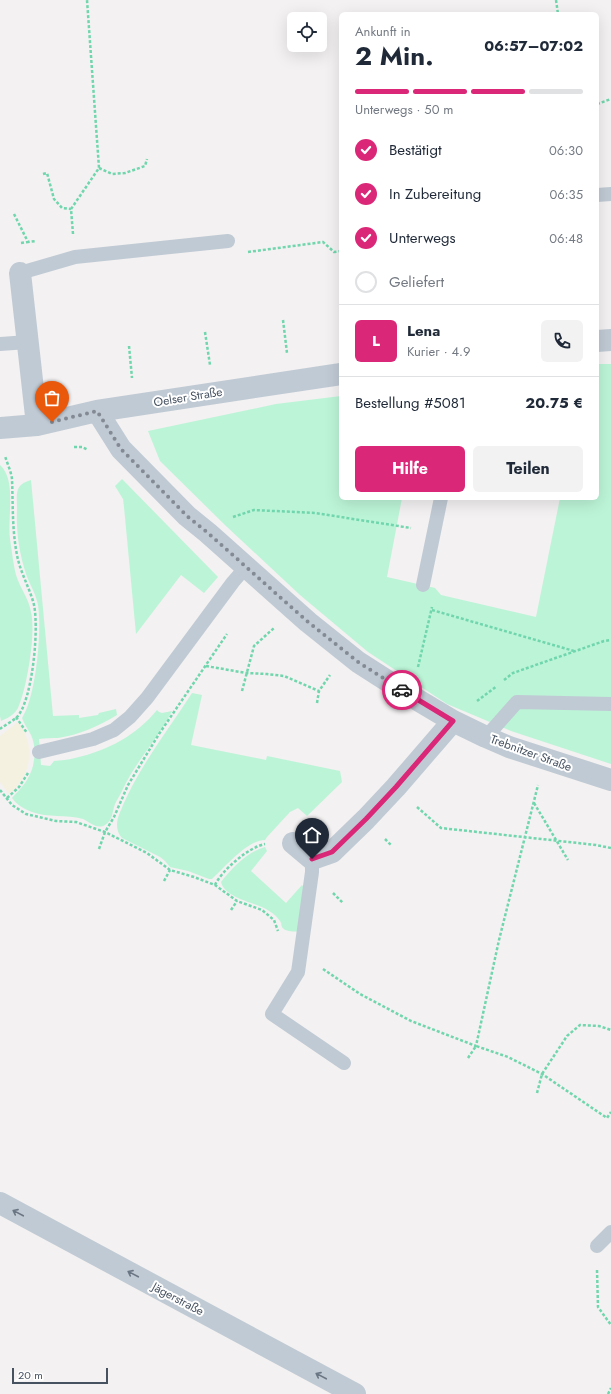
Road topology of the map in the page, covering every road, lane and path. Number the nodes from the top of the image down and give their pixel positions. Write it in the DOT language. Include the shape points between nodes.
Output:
graph roads {
  1 [pos="87,0"];
  2 [pos="556,0"];
  3 [pos="558,12"];
  4 [pos="611,99"];
  5 [pos="599,103"];
  6 [pos="146,159"];
  7 [pos="100,168"];
  8 [pos="43,174"];
  9 [pos="611,194"];
  10 [pos="599,196"];
  11 [pos="71,210"];
  12 [pos="14,214"];
  13 [pos="228,240"];
  14 [pos="43,241"];
  15 [pos="339,251"];
  16 [pos="75,256"];
  17 [pos="20,273"];
  18 [pos="283,320"];
  19 [pos="205,332"];
  20 [pos="599,340"];
  21 [pos="611,340"];
  22 [pos="28,342"];
  23 [pos="0,344"];
  24 [pos="339,374"];
  25 [pos="291,381"];
  26 [pos="214,393"];
  27 [pos="97,411"];
  28 [pos="37,425"];
  29 [pos="0,428"];
  30 [pos="5,455"];
  31 [pos="441,500"];
  32 [pos="435,527"];
  33 [pos="208,533"];
  34 [pos="246,567"];
  35 [pos="423,585"];
  36 [pos="432,610"];
  37 [pos="276,625"];
  38 [pos="230,629"];
  39 [pos="611,640"];
  40 [pos="574,651"];
  41 [pos="206,666"];
  42 [pos="334,670"];
  43 [pos="246,674"];
  44 [pos="319,690"];
  45 [pos="242,691"];
  46 [pos="317,703"];
  47 [pos="611,704"];
  48 [pos="453,721"];
  49 [pos="0,729"];
  50 [pos="486,737"];
  51 [pos="39,752"];
  52 [pos="539,780"];
  53 [pos="611,780"];
  54 [pos="396,787"];
  55 [pos="0,790"];
  56 [pos="534,803"];
  57 [pos="105,832"];
  58 [pos="525,838"];
  59 [pos="557,841"];
  60 [pos="293,843"];
  61 [pos="611,848"];
  62 [pos="99,849"];
  63 [pos="312,859"];
  64 [pos="568,860"];
  65 [pos="170,870"];
  66 [pos="164,881"];
  67 [pos="215,886"];
  68 [pos="237,901"];
  69 [pos="231,910"];
  70 [pos="303,935"];
  71 [pos="301,950"];
  72 [pos="611,1030"];
  73 [pos="476,1046"];
  74 [pos="468,1058"];
  75 [pos="344,1063"];
  76 [pos="542,1074"];
  77 [pos="537,1093"];
  78 [pos="611,1112"];
  79 [pos="608,1118"];
  80 [pos="611,1120"];
  81 [pos="0,1204"];
  82 [pos="611,1232"];
  83 [pos="597,1246"];
  84 [pos="611,1326"];
  85 [pos="611,1388"];
  86 [pos="356,1394"];
  87 [pos="608,1394"];
  1 -- 7 [label="path"];
  2 -- 3 [label="path"];
  4 -- 5 [label="path"];
  6 -- 7 [label="path" via="145,166 125,173 112,174"];
  7 -- 11 [label="path"];
  8 -- 11 [label="path" via="47,173 54,199 62,208"];
  9 -- 10 [label="lane"];
  11 -- 16 [label="path"];
  12 -- 14 [label="path" via="28,242"];
  13 -- 15 [label="path" via="238,254 323,242 334,252"];
  13 -- 16 [label="lane"];
  16 -- 17 [label="lane"];
  17 -- 22 [label="street"];
  18 -- 25 [label="path"];
  19 -- 26 [label="path"];
  20 -- 21 [label="street"];
  22 -- 23 [label="lane"];
  22 -- 28 [label="street"];
  24 -- 25 [label="street, Oelser Straße"];
  25 -- 26 [label="street, Oelser Straße"];
  26 -- 27 [label="street, Oelser Straße"];
  27 -- 28 [label="street, Oelser Straße"];
  27 -- 33 [label="street, Trebnitzer Straße" via="121,449 187,516"];
  28 -- 29 [label="street, Oelser Straße"];
  30 -- 49 [label="path" via="12,478 16,554 33,602 35,641 29,686 23,705 17,717"];
  31 -- 32 [label="lane"];
  32 -- 33 [label="path" via="416,529 315,513 254,510 229,518"];
  32 -- 35 [label="lane"];
  33 -- 34 [label="street, Trebnitzer Straße"];
  34 -- 48 [label="street, Trebnitzer Straße" via="358,662"];
  34 -- 51 [label="lane" via="130,717 114,730 93,739"];
  36 -- 40 [label="path"];
  37 -- 43 [label="path" via="254,646"];
  38 -- 41 [label="path"];
  39 -- 40 [label="path"];
  40 -- 48 [label="path" via="513,673"];
  41 -- 43 [label="path"];
  41 -- 57 [label="path" via="159,734 128,785"];
  42 -- 44 [label="path"];
  43 -- 44 [label="path" via="284,676"];
  43 -- 45 [label="path"];
  44 -- 46 [label="path"];
  47 -- 50 [label="lane" via="517,702"];
  48 -- 50 [label="street, Trebnitzer Straße"];
  48 -- 54 [label="street"];
  50 -- 53 [label="street, Trebnitzer Straße"];
  52 -- 56 [label="path"];
  54 -- 58 [label="path" via="441,828"];
  54 -- 63 [label="street" via="332,852"];
  55 -- 57 [label="path" via="12,805 26,814 56,821 76,822"];
  56 -- 58 [label="path"];
  56 -- 59 [label="path"];
  57 -- 62 [label="path"];
  57 -- 65 [label="path" via="147,853"];
  58 -- 59 [label="path"];
  58 -- 73 [label="path"];
  59 -- 61 [label="path"];
  59 -- 64 [label="path"];
  60 -- 63 [label="street"];
  60 -- 67 [label="path" via="256,846 231,866"];
  63 -- 70 [label="lane"];
  65 -- 66 [label="path"];
  65 -- 67 [label="path" via="194,876"];
  67 -- 68 [label="path"];
  68 -- 69 [label="path"];
  68 -- 70 [label="path" via="262,910 274,920 278,931"];
  70 -- 71 [label="lane"];
  71 -- 73 [label="path" via="318,966 360,994 411,1021"];
  71 -- 75 [label="lane" via="298,972 272,1014"];
  72 -- 76 [label="path" via="599,1026 580,1025 567,1036"];
  73 -- 74 [label="path"];
  73 -- 76 [label="path" via="508,1057"];
  76 -- 77 [label="path"];
  76 -- 79 [label="path"];
  78 -- 79 [label="path"];
  79 -- 80 [label="path"];
  86 -- 81 [label="street, Jägerstraße, one-way"];
  82 -- 83 [label="lane"];
  83 -- 84 [label="path" via="598,1307"];
  85 -- 87 [label="path"];
}
